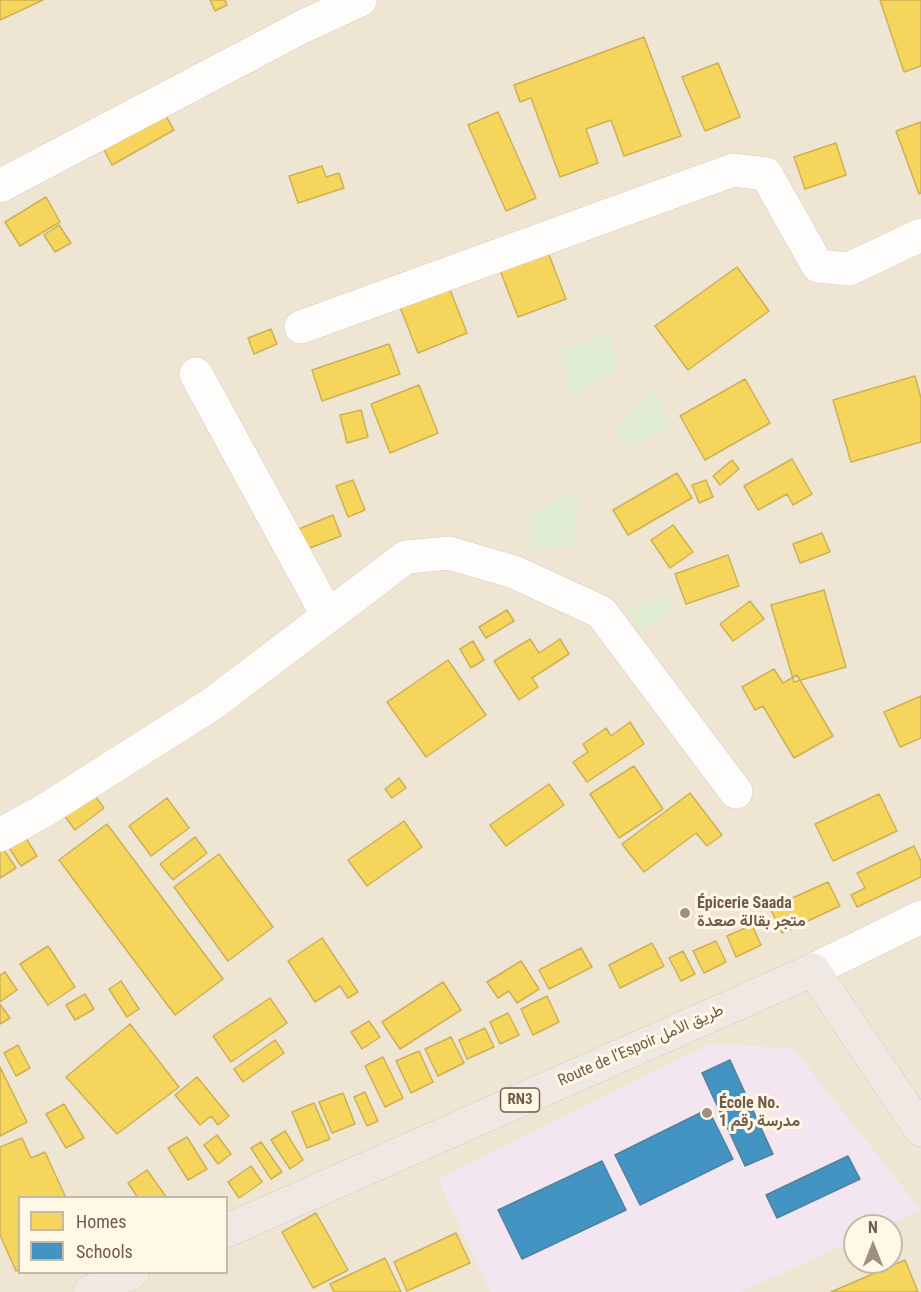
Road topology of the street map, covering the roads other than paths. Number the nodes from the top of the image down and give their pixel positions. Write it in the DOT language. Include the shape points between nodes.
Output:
graph roads {
  1 [pos="360,0"];
  2 [pos="0,186"];
  3 [pos="921,235"];
  4 [pos="301,327"];
  5 [pos="196,374"];
  6 [pos="328,616"];
  7 [pos="736,792"];
  8 [pos="0,835"];
  9 [pos="921,917"];
  10 [pos="813,970"];
  11 [pos="921,1130"];
  12 [pos="228,1230"];
  13 [pos="129,1274"];
  14 [pos="90,1292"];
  1 -- 2 [label="street"];
  3 -- 4 [label="street" via="849,269 818,266 766,174 733,170"];
  5 -- 6 [label="street"];
  6 -- 7 [label="street" via="406,557 449,553 513,572 601,612"];
  6 -- 8 [label="street" via="212,704"];
  9 -- 10 [label="street"];
  10 -- 11 [label="highway"];
  10 -- 12 [label="highway, Route de l’Espoir طريق الأمل / RN3"];
  13 -- 14 [label="highway"];
}
